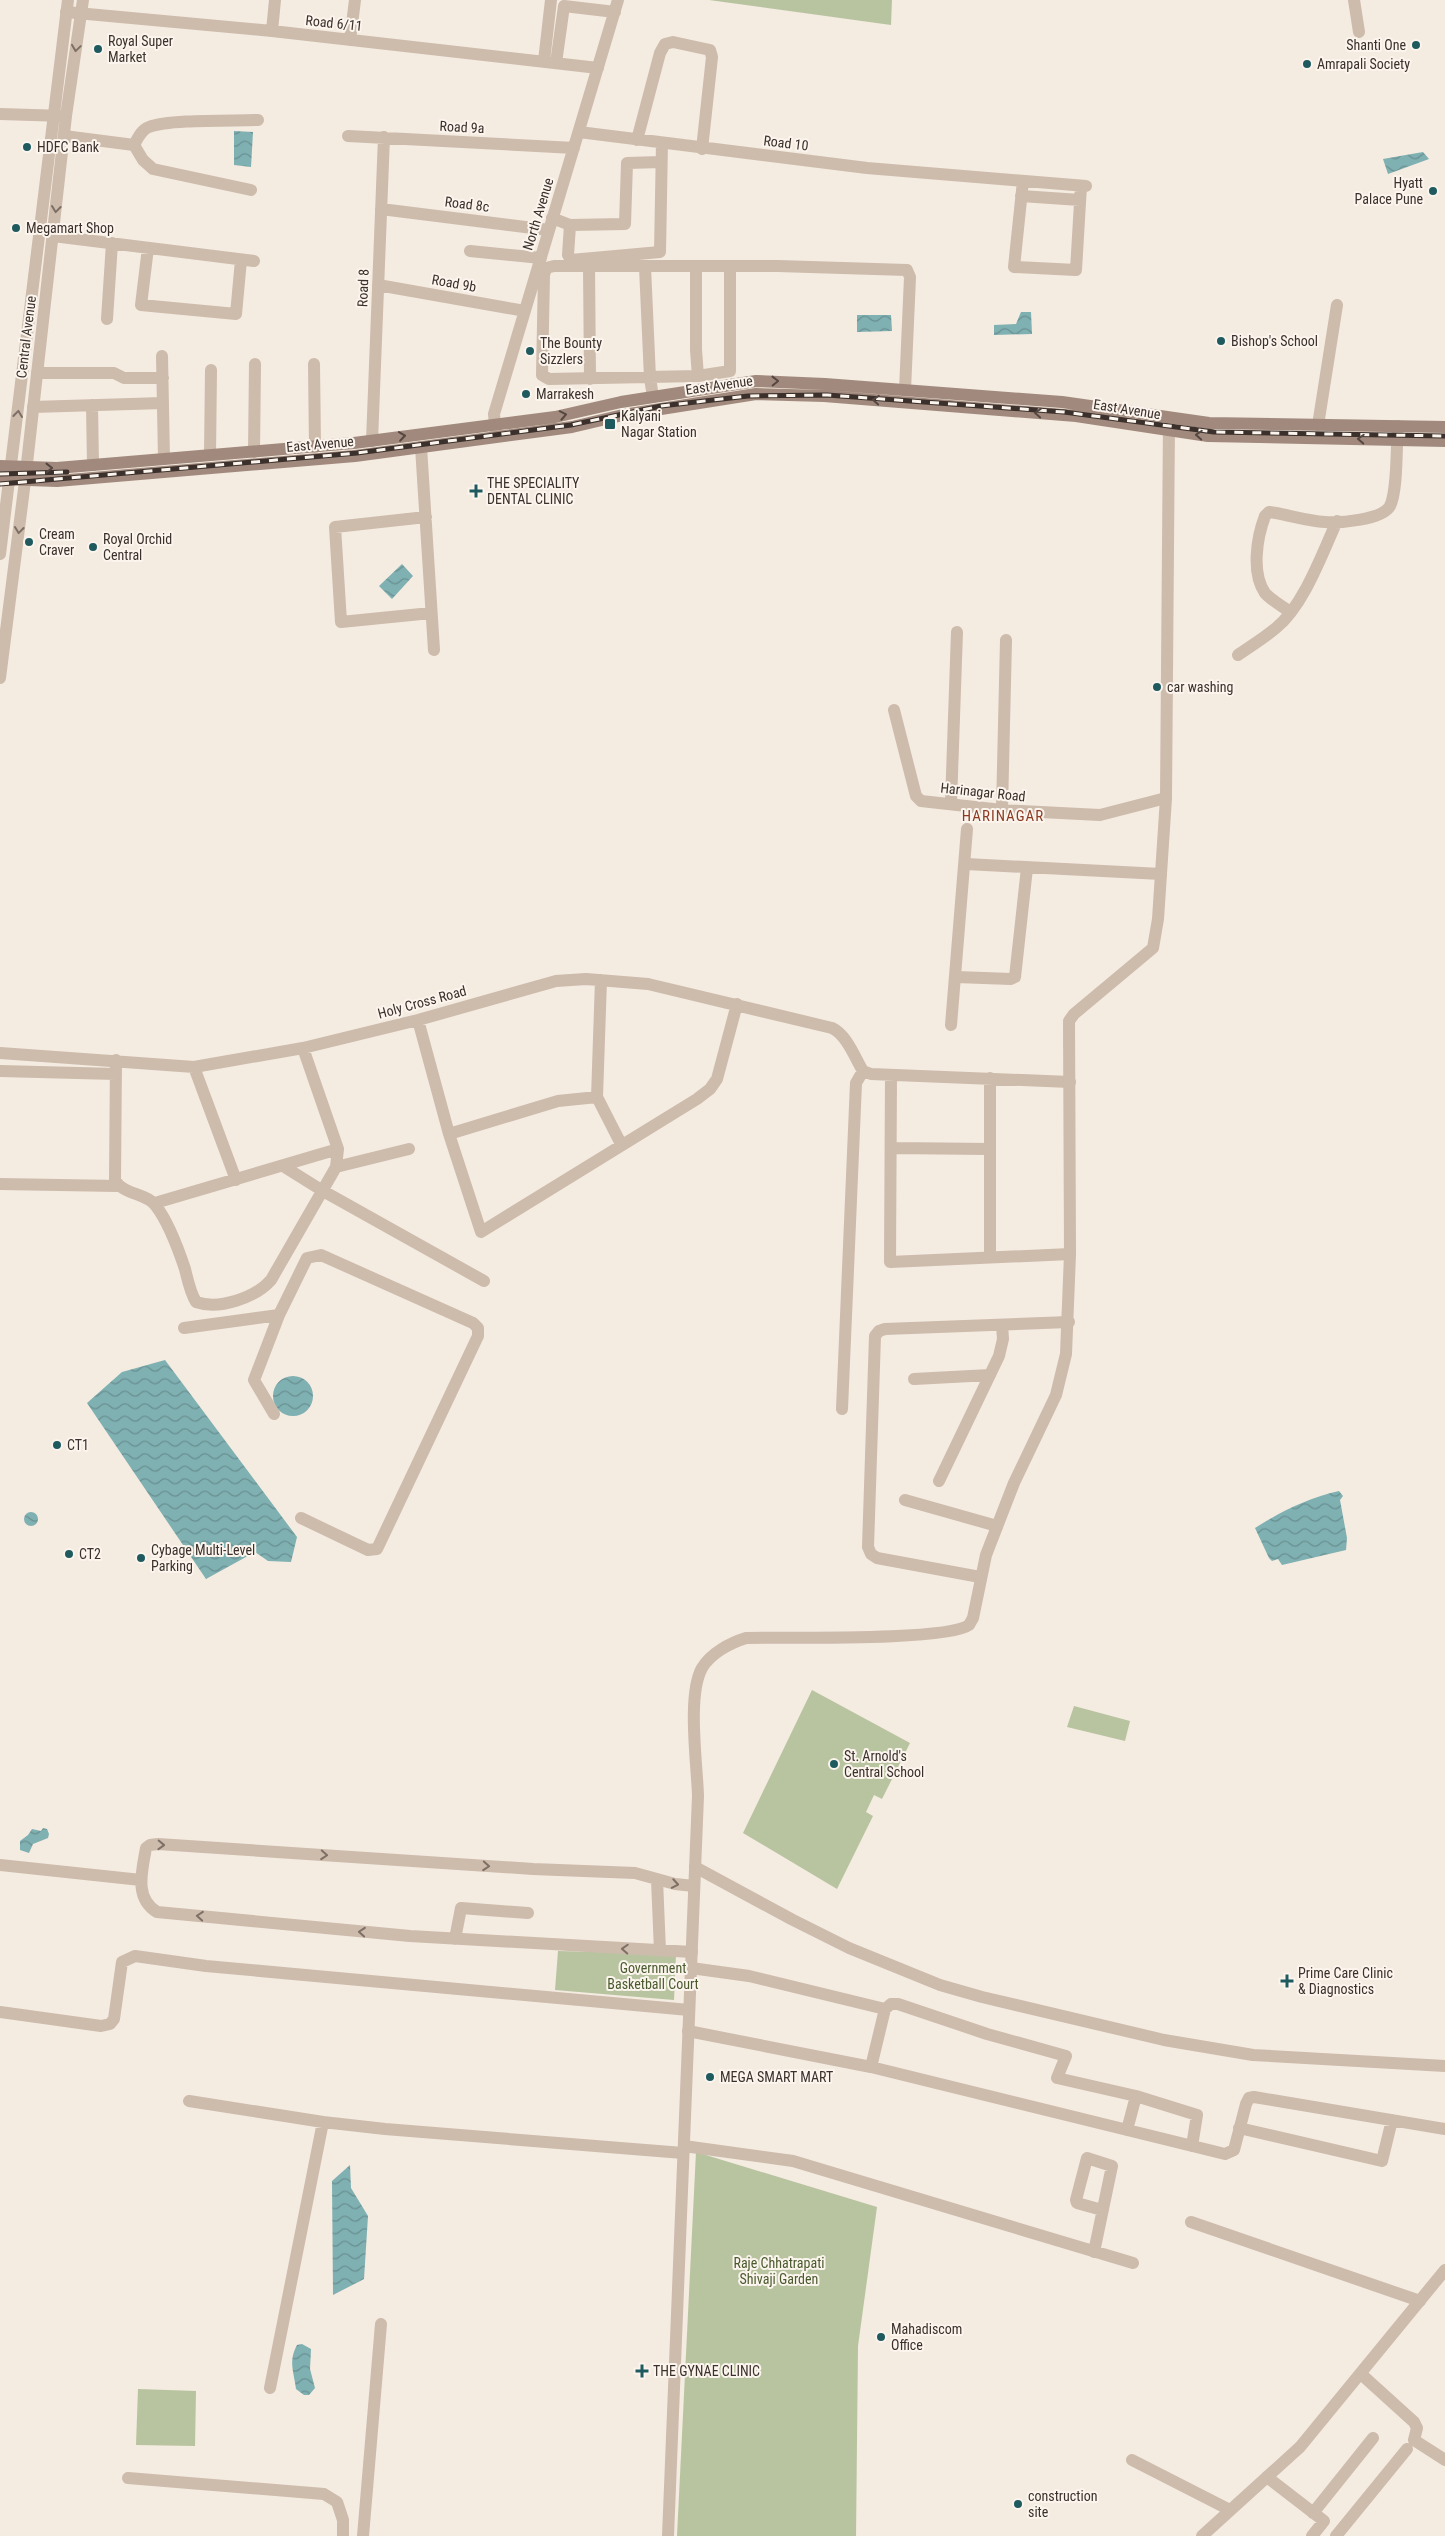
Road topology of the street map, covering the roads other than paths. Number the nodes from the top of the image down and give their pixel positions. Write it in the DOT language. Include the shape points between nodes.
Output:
graph roads {
  1 [pos="83,0"];
  2 [pos="275,0"];
  3 [pos="355,0"];
  4 [pos="550,0"];
  5 [pos="1354,0"];
  6 [pos="67,6"];
  7 [pos="616,6"];
  8 [pos="81,13"];
  9 [pos="272,31"];
  10 [pos="1359,32"];
  11 [pos="350,40"];
  12 [pos="550,62"];
  13 [pos="598,68"];
  14 [pos="0,114"];
  15 [pos="60,115"];
  16 [pos="258,120"];
  17 [pos="579,132"];
  18 [pos="64,136"];
  19 [pos="348,136"];
  20 [pos="384,137"];
  21 [pos="637,140"];
  22 [pos="662,143"];
  23 [pos="134,144"];
  24 [pos="574,148"];
  25 [pos="702,149"];
  26 [pos="661,162"];
  27 [pos="1023,181"];
  28 [pos="251,190"];
  29 [pos="1022,196"];
  30 [pos="1080,200"];
  31 [pos="381,209"];
  32 [pos="551,224"];
  33 [pos="570,225"];
  34 [pos="53,236"];
  35 [pos="112,243"];
  36 [pos="148,248"];
  37 [pos="470,251"];
  38 [pos="540,258"];
  39 [pos="241,260"];
  40 [pos="254,261"];
  41 [pos="645,266"];
  42 [pos="696,266"];
  43 [pos="730,266"];
  44 [pos="589,267"];
  45 [pos="378,285"];
  46 [pos="1337,305"];
  47 [pos="525,311"];
  48 [pos="107,319"];
  49 [pos="162,356"];
  50 [pos="255,364"];
  51 [pos="314,364"];
  52 [pos="211,370"];
  53 [pos="37,373"];
  54 [pos="698,376"];
  55 [pos="162,378"];
  56 [pos="650,378"];
  57 [pos="590,379"];
  58 [pos="905,390"];
  59 [pos="163,403"];
  60 [pos="654,404"];
  61 [pos="92,405"];
  62 [pos="33,407"];
  63 [pos="1169,425"];
  64 [pos="1318,425"];
  65 [pos="1398,426"];
  66 [pos="1445,426"];
  67 [pos="496,431"];
  68 [pos="1445,440"];
  69 [pos="372,441"];
  70 [pos="1396,441"];
  71 [pos="421,446"];
  72 [pos="315,447"];
  73 [pos="254,452"];
  74 [pos="210,456"];
  75 [pos="164,459"];
  76 [pos="93,465"];
  77 [pos="26,467"];
  78 [pos="5,473"];
  79 [pos="25,481"];
  80 [pos="426,517"];
  81 [pos="1337,521"];
  82 [pos="0,554"];
  83 [pos="1290,612"];
  84 [pos="430,613"];
  85 [pos="957,632"];
  86 [pos="1006,640"];
  87 [pos="434,650"];
  88 [pos="1238,655"];
  89 [pos="0,678"];
  90 [pos="894,710"];
  91 [pos="1166,798"];
  92 [pos="951,803"];
  93 [pos="1002,810"];
  94 [pos="967,829"];
  95 [pos="966,864"];
  96 [pos="1027,868"];
  97 [pos="1161,874"];
  98 [pos="956,977"];
  99 [pos="601,980"];
  100 [pos="737,1004"];
  101 [pos="418,1020"];
  102 [pos="951,1025"];
  103 [pos="303,1048"];
  104 [pos="0,1053"];
  105 [pos="116,1060"];
  106 [pos="194,1067"];
  107 [pos="0,1071"];
  108 [pos="863,1072"];
  109 [pos="116,1074"];
  110 [pos="891,1075"];
  111 [pos="990,1078"];
  112 [pos="1070,1082"];
  113 [pos="597,1098"];
  114 [pos="449,1134"];
  115 [pos="621,1144"];
  116 [pos="891,1148"];
  117 [pos="409,1149"];
  118 [pos="990,1149"];
  119 [pos="338,1150"];
  120 [pos="283,1166"];
  121 [pos="336,1168"];
  122 [pos="236,1180"];
  123 [pos="0,1184"];
  124 [pos="118,1186"];
  125 [pos="323,1191"];
  126 [pos="155,1203"];
  127 [pos="1070,1254"];
  128 [pos="990,1257"];
  129 [pos="484,1281"];
  130 [pos="279,1315"];
  131 [pos="1068,1322"];
  132 [pos="1002,1325"];
  133 [pos="184,1328"];
  134 [pos="990,1375"];
  135 [pos="914,1379"];
  136 [pos="842,1409"];
  137 [pos="274,1414"];
  138 [pos="939,1481"];
  139 [pos="905,1500"];
  140 [pos="301,1518"];
  141 [pos="997,1526"];
  142 [pos="980,1576"];
  143 [pos="0,1865"];
  144 [pos="695,1867"];
  145 [pos="141,1880"];
  146 [pos="657,1880"];
  147 [pos="694,1886"];
  148 [pos="528,1913"];
  149 [pos="455,1939"];
  150 [pos="660,1951"];
  151 [pos="692,1952"];
  152 [pos="691,1968"];
  153 [pos="886,2009"];
  154 [pos="689,2010"];
  155 [pos="0,2012"];
  156 [pos="688,2031"];
  157 [pos="1445,2066"];
  158 [pos="871,2067"];
  159 [pos="1136,2096"];
  160 [pos="189,2101"];
  161 [pos="1392,2120"];
  162 [pos="322,2122"];
  163 [pos="1239,2128"];
  164 [pos="1445,2129"];
  165 [pos="1127,2130"];
  166 [pos="1192,2146"];
  167 [pos="684,2149"];
  168 [pos="1102,2210"];
  169 [pos="1191,2222"];
  170 [pos="1094,2252"];
  171 [pos="1133,2263"];
  172 [pos="1445,2270"];
  173 [pos="1420,2301"];
  174 [pos="382,2324"];
  175 [pos="1361,2374"];
  176 [pos="270,2388"];
  177 [pos="1373,2438"];
  178 [pos="1408,2449"];
  179 [pos="1132,2460"];
  180 [pos="1445,2460"];
  181 [pos="1267,2476"];
  182 [pos="128,2478"];
  183 [pos="1230,2510"];
  184 [pos="1313,2513"];
  185 [pos="343,2536"];
  186 [pos="356,2536"];
  187 [pos="363,2536"];
  188 [pos="668,2536"];
  189 [pos="1202,2536"];
  190 [pos="1312,2536"];
  191 [pos="1336,2536"];
  1 -- 8 [label="street, Central Avenue"];
  2 -- 9 [label="street"];
  3 -- 11 [label="street"];
  4 -- 12 [label="street"];
  5 -- 10 [label="street"];
  6 -- 8 [label="street, Road 6/11"];
  6 -- 15 [label="street, Central Avenue"];
  7 -- 12 [label="street" via="564,6"];
  7 -- 13 [label="street, North Avenue"];
  8 -- 9 [label="street, Road 6/11"];
  8 -- 15 [label="street, Central Avenue, one-way"];
  9 -- 11 [label="street, Road 6/11"];
  11 -- 12 [label="street, Road 6/11"];
  12 -- 13 [label="street, Road 6/11"];
  13 -- 17 [label="street, North Avenue"];
  14 -- 15 [label="street"];
  15 -- 18 [label="street, Central Avenue"];
  78 -- 15 [label="street, Central Avenue, one-way"];
  16 -- 23 [label="street" via="170,123 148,127"];
  17 -- 21 [label="street, Road 10"];
  17 -- 24 [label="street, North Avenue"];
  18 -- 23 [label="street"];
  18 -- 34 [label="street, Central Avenue, one-way"];
  19 -- 20 [label="street, Road 9a"];
  20 -- 24 [label="street, Road 9a"];
  20 -- 31 [label="street, Road 8"];
  21 -- 22 [label="street, Road 10"];
  21 -- 25 [label="street" via="660,53 665,44 673,42 710,50 712,57"];
  22 -- 25 [label="street, Road 10"];
  22 -- 26 [label="street"];
  23 -- 28 [label="street" via="143,160 153,169"];
  24 -- 32 [label="street, North Avenue"];
  25 -- 27 [label="street, Road 10" via="867,168"];
  26 -- 33 [label="street" via="627,163 625,224"];
  26 -- 33 [label="street" via="660,252 571,260 568,255"];
  27 -- 29 [label="street"];
  27 -- 30 [label="street, Road 10" via="1084,186"];
  29 -- 30 [label="street"];
  29 -- 30 [label="street" via="1014,267 1076,270"];
  31 -- 32 [label="street, Road 8c"];
  31 -- 45 [label="street, Road 8"];
  32 -- 33 [label="street, Road 8c"];
  32 -- 38 [label="street, North Avenue"];
  34 -- 35 [label="street"];
  34 -- 53 [label="street, Central Avenue"];
  35 -- 36 [label="street"];
  35 -- 48 [label="street"];
  36 -- 39 [label="street"];
  36 -- 39 [label="street" via="141,305 236,314"];
  37 -- 38 [label="street"];
  38 -- 47 [label="street, North Avenue"];
  39 -- 40 [label="street"];
  41 -- 42 [label="street"];
  41 -- 44 [label="street"];
  41 -- 56 [label="street"];
  42 -- 43 [label="street"];
  42 -- 54 [label="street"];
  43 -- 54 [label="street" via="730,371"];
  43 -- 58 [label="street" via="907,270 910,277"];
  44 -- 57 [label="street"];
  44 -- 57 [label="street" via="546,268 541,369 542,375 549,379"];
  45 -- 47 [label="street, Road 9b"];
  45 -- 69 [label="street, Road 8"];
  46 -- 64 [label="street"];
  47 -- 67 [label="street, North Avenue" via="494,414"];
  49 -- 55 [label="street"];
  50 -- 73 [label="street"];
  51 -- 72 [label="street"];
  52 -- 74 [label="street"];
  53 -- 55 [label="street" via="114,373 124,378"];
  53 -- 62 [label="street, Central Avenue"];
  54 -- 56 [label="street"];
  55 -- 59 [label="street"];
  56 -- 57 [label="street"];
  56 -- 60 [label="street"];
  60 -- 58 [label="main road, East Avenue, one-way" via="756,381"];
  58 -- 63 [label="main road, East Avenue" via="1078,403"];
  59 -- 61 [label="street"];
  59 -- 75 [label="street"];
  63 -- 60 [label="main road, East Avenue, one-way" via="784,394"];
  60 -- 67 [label="main road, East Avenue" via="572,427"];
  61 -- 62 [label="street"];
  61 -- 76 [label="street"];
  62 -- 77 [label="street, Central Avenue"];
  63 -- 64 [label="main road, East Avenue"];
  70 -- 63 [label="main road, East Avenue, one-way" via="1208,436"];
  63 -- 91 [label="street"];
  64 -- 65 [label="main road, East Avenue"];
  65 -- 66 [label="main road, East Avenue"];
  65 -- 70 [label="street"];
  69 -- 67 [label="main road, East Avenue, one-way"];
  67 -- 71 [label="main road, East Avenue"];
  68 -- 70 [label="main road, East Avenue"];
  69 -- 72 [label="main road, East Avenue"];
  70 -- 81 [label="street" via="1393,495 1389,507 1372,518"];
  71 -- 79 [label="main road, East Avenue" via="355,456"];
  71 -- 80 [label="street"];
  72 -- 73 [label="main road, East Avenue"];
  73 -- 74 [label="main road, East Avenue"];
  74 -- 75 [label="main road, East Avenue"];
  75 -- 76 [label="main road, East Avenue"];
  77 -- 76 [label="main road, East Avenue, one-way"];
  77 -- 78 [label="main road, East Avenue"];
  77 -- 79 [label="street, Central Avenue"];
  78 -- 79 [label="main road, East Avenue"];
  78 -- 82 [label="street, Central Avenue"];
  79 -- 89 [label="street, Central Avenue, one-way"];
  80 -- 84 [label="street"];
  80 -- 84 [label="street" via="335,527 341,622"];
  81 -- 83 [label="street" via="1310,581"];
  81 -- 83 [label="street" via="1269,512 1265,516 1258,554 1258,577 1266,594"];
  83 -- 88 [label="street" via="1277,627"];
  84 -- 87 [label="street"];
  85 -- 92 [label="street"];
  86 -- 93 [label="street"];
  90 -- 92 [label="street, Harinagar Road" via="918,800"];
  91 -- 93 [label="street, Harinagar Road" via="1100,815"];
  91 -- 97 [label="street"];
  92 -- 93 [label="street, Harinagar Road"];
  94 -- 95 [label="street"];
  95 -- 96 [label="street"];
  95 -- 98 [label="street"];
  96 -- 97 [label="street"];
  96 -- 98 [label="street" via="1015,977"];
  97 -- 112 [label="street" via="1153,948 1074,1014 1070,1021"];
  98 -- 102 [label="street"];
  99 -- 100 [label="street, Holy Cross Road" via="648,984"];
  99 -- 101 [label="street, Holy Cross Road" via="556,981"];
  99 -- 113 [label="street"];
  100 -- 108 [label="street, Holy Cross Road" via="832,1028 843,1039"];
  100 -- 115 [label="street" via="722,1065 710,1089"];
  101 -- 103 [label="street, Holy Cross Road"];
  101 -- 114 [label="street"];
  103 -- 106 [label="street, Holy Cross Road"];
  103 -- 119 [label="street"];
  104 -- 105 [label="street, Holy Cross Road"];
  105 -- 106 [label="street, Holy Cross Road"];
  105 -- 109 [label="street"];
  106 -- 122 [label="street"];
  107 -- 109 [label="street"];
  108 -- 110 [label="street"];
  108 -- 136 [label="street" via="856,1083"];
  109 -- 124 [label="street" via="115,1180"];
  110 -- 111 [label="street"];
  110 -- 116 [label="street"];
  111 -- 112 [label="street"];
  111 -- 118 [label="street"];
  112 -- 127 [label="street"];
  113 -- 114 [label="street" via="558,1101"];
  113 -- 115 [label="street"];
  114 -- 115 [label="street" via="481,1232"];
  116 -- 118 [label="street"];
  116 -- 128 [label="street" via="890,1262"];
  117 -- 121 [label="street"];
  118 -- 128 [label="street"];
  119 -- 120 [label="street"];
  119 -- 121 [label="street"];
  120 -- 122 [label="street"];
  120 -- 125 [label="street"];
  121 -- 125 [label="street"];
  122 -- 126 [label="street"];
  123 -- 124 [label="street"];
  124 -- 126 [label="street"];
  125 -- 126 [label="street" via="264,1288 256,1294 212,1306 196,1302 191,1294 166,1220"];
  125 -- 129 [label="street"];
  127 -- 128 [label="street"];
  127 -- 131 [label="street"];
  130 -- 133 [label="street"];
  130 -- 137 [label="street" via="254,1380"];
  130 -- 140 [label="street" via="307,1258 321,1255 478,1328 478,1336 377,1549 368,1550"];
  131 -- 132 [label="street"];
  131 -- 141 [label="street" via="1066,1354 1056,1395 1014,1482"];
  132 -- 134 [label="street" via="1002,1346"];
  132 -- 142 [label="street" via="885,1329 875,1336 874,1344 868,1547 871,1554 877,1558"];
  134 -- 135 [label="street"];
  134 -- 138 [label="street"];
  139 -- 141 [label="street"];
  141 -- 142 [label="street"];
  142 -- 144 [label="street" via="973,1618 964,1629 910,1635 746,1638 726,1646 711,1658 703,1667 695,1695 698,1796"];
  143 -- 145 [label="street"];
  144 -- 147 [label="street"];
  144 -- 157 [label="street" via="849,1948 940,1985 982,1997 1164,2040 1253,2055"];
  145 -- 146 [label="street, one-way" via="146,1848 158,1844 635,1873"];
  149 -- 145 [label="street, one-way" via="157,1912 148,1907 143,1898"];
  146 -- 147 [label="street, one-way"];
  146 -- 150 [label="street"];
  147 -- 151 [label="street"];
  148 -- 149 [label="street" via="461,1908"];
  150 -- 149 [label="street, one-way"];
  150 -- 151 [label="street"];
  151 -- 152 [label="street"];
  152 -- 153 [label="street" via="749,1976"];
  152 -- 154 [label="street"];
  153 -- 158 [label="street"];
  153 -- 159 [label="street" via="891,2004 898,2004 1066,2056 1058,2078"];
  154 -- 155 [label="street" via="206,1966 135,1956 122,1962 114,2019 110,2024 101,2026"];
  154 -- 156 [label="street"];
  156 -- 158 [label="street"];
  156 -- 167 [label="street"];
  158 -- 165 [label="street"];
  159 -- 165 [label="street"];
  159 -- 166 [label="street" via="1197,2115"];
  160 -- 162 [label="street"];
  161 -- 163 [label="street" via="1254,2096 1246,2104"];
  161 -- 163 [label="street" via="1382,2161"];
  161 -- 164 [label="street"];
  162 -- 167 [label="street" via="460,2136"];
  162 -- 176 [label="street"];
  163 -- 166 [label="street" via="1234,2150 1230,2153 1221,2154"];
  165 -- 166 [label="street"];
  167 -- 170 [label="street" via="793,2161"];
  167 -- 188 [label="street"];
  168 -- 170 [label="street"];
  169 -- 173 [label="street"];
  170 -- 171 [label="street"];
  172 -- 173 [label="street"];
  173 -- 175 [label="street"];
  174 -- 187 [label="street"];
  175 -- 180 [label="street" via="1414,2422 1417,2428 1414,2440"];
  175 -- 181 [label="street" via="1300,2447"];
  177 -- 184 [label="street"];
  178 -- 191 [label="street"];
  179 -- 183 [label="street"];
  181 -- 183 [label="street"];
  181 -- 184 [label="street"];
  182 -- 185 [label="street" via="324,2494 338,2502"];
  183 -- 189 [label="street"];
  184 -- 190 [label="street" via="1324,2521"];
  186 -- 187 [label="street"];
}
